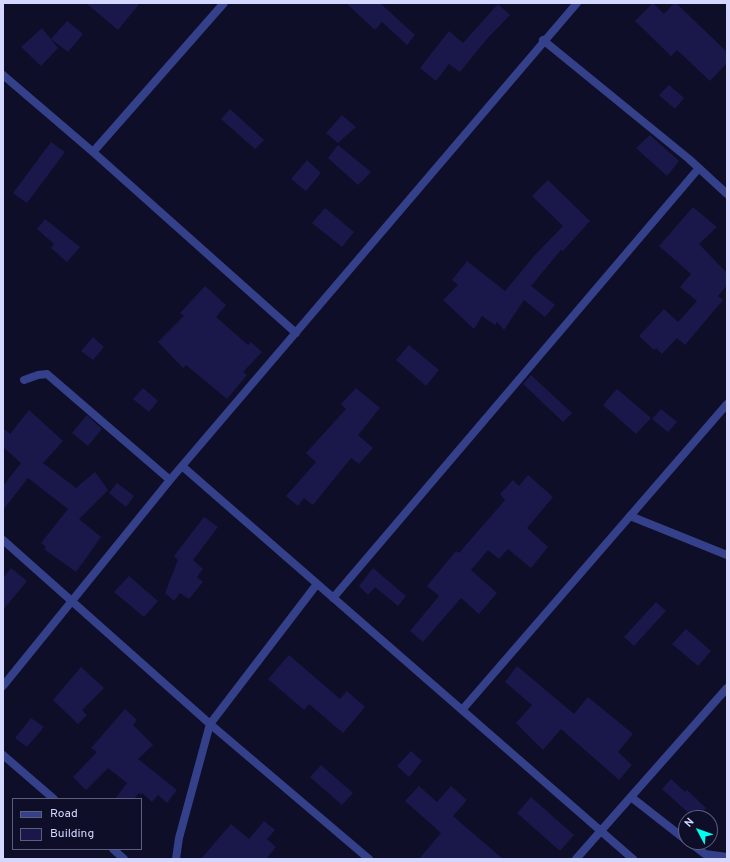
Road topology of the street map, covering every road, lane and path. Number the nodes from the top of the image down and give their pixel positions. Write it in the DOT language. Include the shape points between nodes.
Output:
graph roads {
  1 [pos="224,3"];
  2 [pos="576,3"];
  3 [pos="543,40"];
  4 [pos="3,75"];
  5 [pos="93,152"];
  6 [pos="699,168"];
  7 [pos="727,194"];
  8 [pos="296,333"];
  9 [pos="24,380"];
  10 [pos="727,404"];
  11 [pos="182,466"];
  12 [pos="170,480"];
  13 [pos="630,516"];
  14 [pos="3,540"];
  15 [pos="727,555"];
  16 [pos="317,584"];
  17 [pos="333,598"];
  18 [pos="71,601"];
  19 [pos="3,686"];
  20 [pos="727,688"];
  21 [pos="462,710"];
  22 [pos="210,724"];
  23 [pos="3,755"];
  24 [pos="630,797"];
  25 [pos="53,798"];
  26 [pos="601,831"];
  27 [pos="678,834"];
  28 [pos="114,850"];
  29 [pos="700,850"];
  30 [pos="727,857"];
  31 [pos="124,859"];
  32 [pos="176,859"];
  33 [pos="369,859"];
  34 [pos="576,859"];
  35 [pos="633,859"];
  1 -- 5 [label="street"];
  2 -- 3 [label="street"];
  3 -- 6 [label="street"];
  3 -- 8 [label="street"];
  4 -- 5 [label="street"];
  5 -- 8 [label="street"];
  6 -- 7 [label="street"];
  6 -- 17 [label="street"];
  8 -- 11 [label="street"];
  9 -- 12 [label="street" via="47,374"];
  10 -- 13 [label="street"];
  11 -- 12 [label="street"];
  11 -- 16 [label="street"];
  12 -- 18 [label="street"];
  13 -- 15 [label="street"];
  13 -- 21 [label="street"];
  14 -- 18 [label="street"];
  16 -- 17 [label="street"];
  16 -- 22 [label="street"];
  17 -- 21 [label="street"];
  18 -- 19 [label="street"];
  18 -- 22 [label="street"];
  20 -- 24 [label="street"];
  21 -- 26 [label="street"];
  22 -- 32 [label="street" via="179,838"];
  22 -- 33 [label="street"];
  23 -- 25 [label="street"];
  24 -- 26 [label="street"];
  24 -- 27 [label="street"];
  26 -- 34 [label="street"];
  26 -- 35 [label="street"];
  28 -- 31 [label="street"];
  29 -- 30 [label="street" via="705,854"];
}
